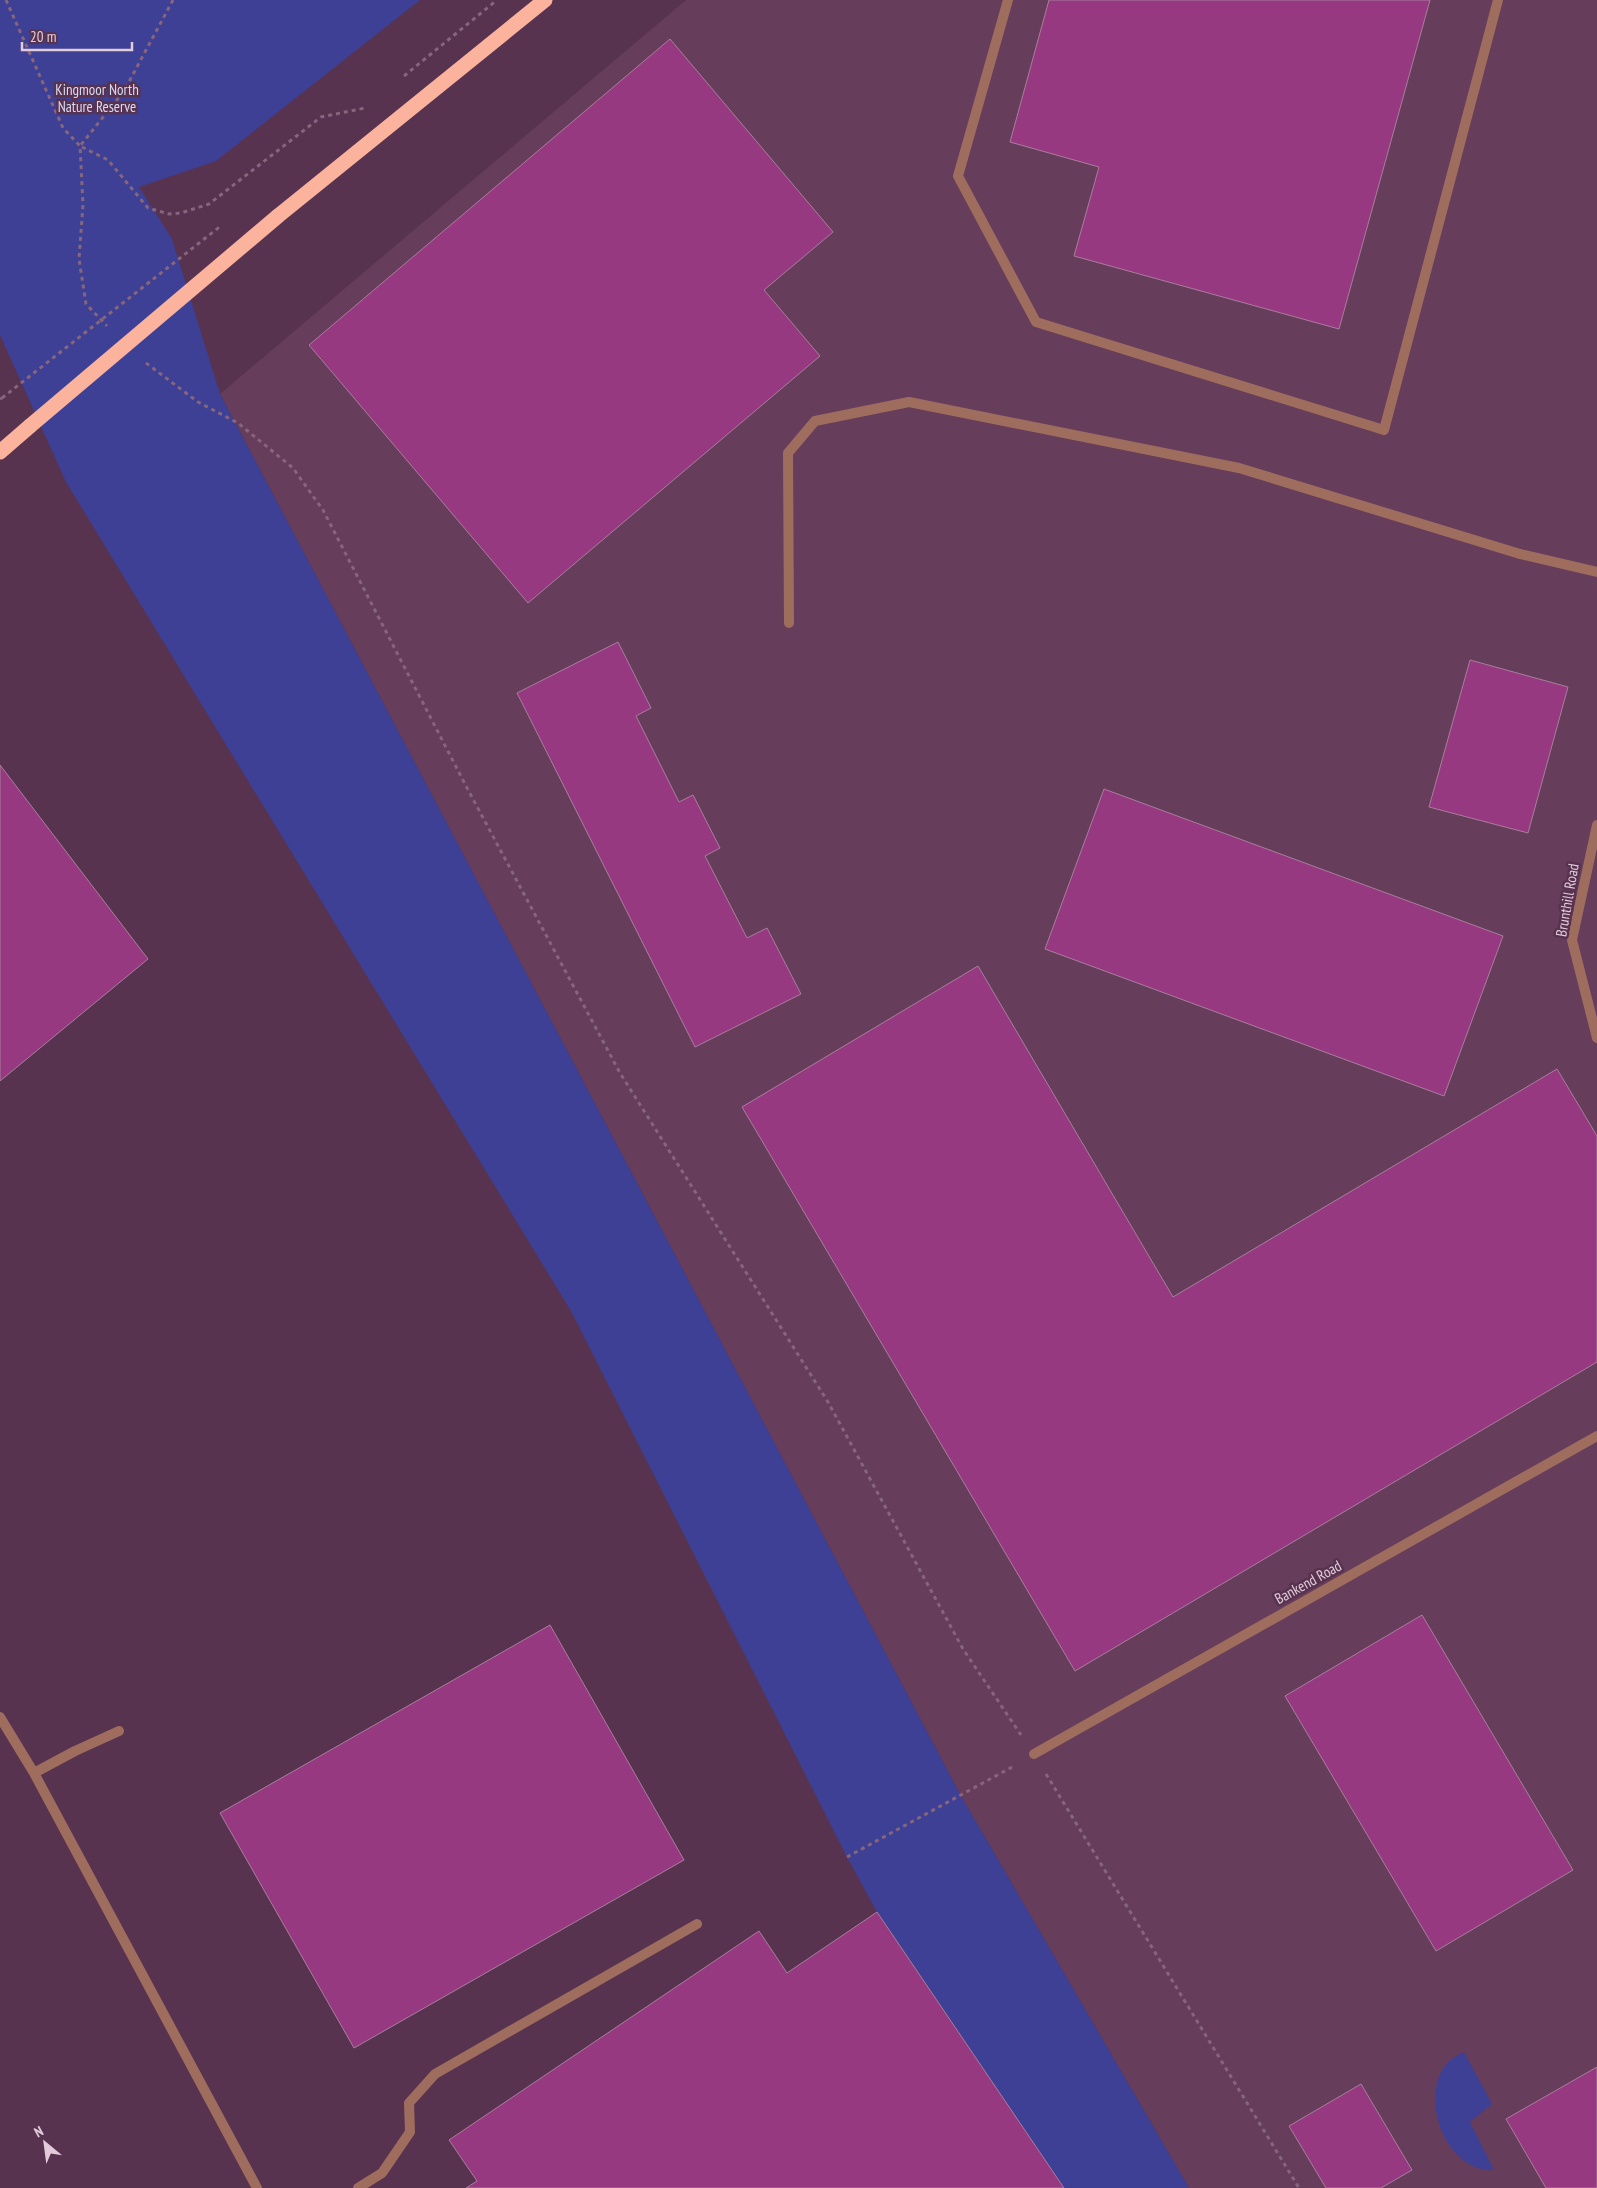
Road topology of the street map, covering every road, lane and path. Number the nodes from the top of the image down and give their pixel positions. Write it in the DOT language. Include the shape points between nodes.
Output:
graph roads {
  1 [pos="6,0"];
  2 [pos="173,0"];
  3 [pos="545,0"];
  4 [pos="1008,0"];
  5 [pos="1498,0"];
  6 [pos="365,108"];
  7 [pos="80,146"];
  8 [pos="230,219"];
  9 [pos="112,330"];
  10 [pos="139,356"];
  11 [pos="1,399"];
  12 [pos="0,452"];
  13 [pos="1597,572"];
  14 [pos="788,623"];
  15 [pos="1597,825"];
  16 [pos="1597,1038"];
  17 [pos="1597,1436"];
  18 [pos="0,1716"];
  19 [pos="120,1731"];
  20 [pos="1034,1754"];
  21 [pos="34,1773"];
  22 [pos="847,1857"];
  23 [pos="697,1924"];
  24 [pos="257,2188"];
  25 [pos="358,2188"];
  26 [pos="1299,2188"];
  1 -- 7 [label="path" via="63,128"];
  2 -- 7 [label="path" via="124,91"];
  3 -- 12 [label="highway, bridge" via="278,216"];
  4 -- 5 [label="street" via="958,176 1036,322 1384,430"];
  6 -- 7 [label="path" via="321,118 209,204 182,213 169,214 148,208 108,160"];
  7 -- 9 [label="path" via="83,205 79,259 86,304"];
  8 -- 11 [label="path, bridge"];
  10 -- 20 [label="path" via="198,402 238,423 293,468 323,510 620,1073 828,1402 963,1648"];
  13 -- 14 [label="street" via="1520,554 1239,468 910,402 815,421 788,452"];
  15 -- 16 [label="street, Brunthill Road" via="1572,940"];
  17 -- 20 [label="street, Bankend Road"];
  18 -- 21 [label="street"];
  19 -- 21 [label="street"];
  20 -- 22 [label="path"];
  20 -- 26 [label="path"];
  21 -- 24 [label="street"];
  23 -- 25 [label="street" via="434,2074 409,2103 410,2132 382,2173"];
}
